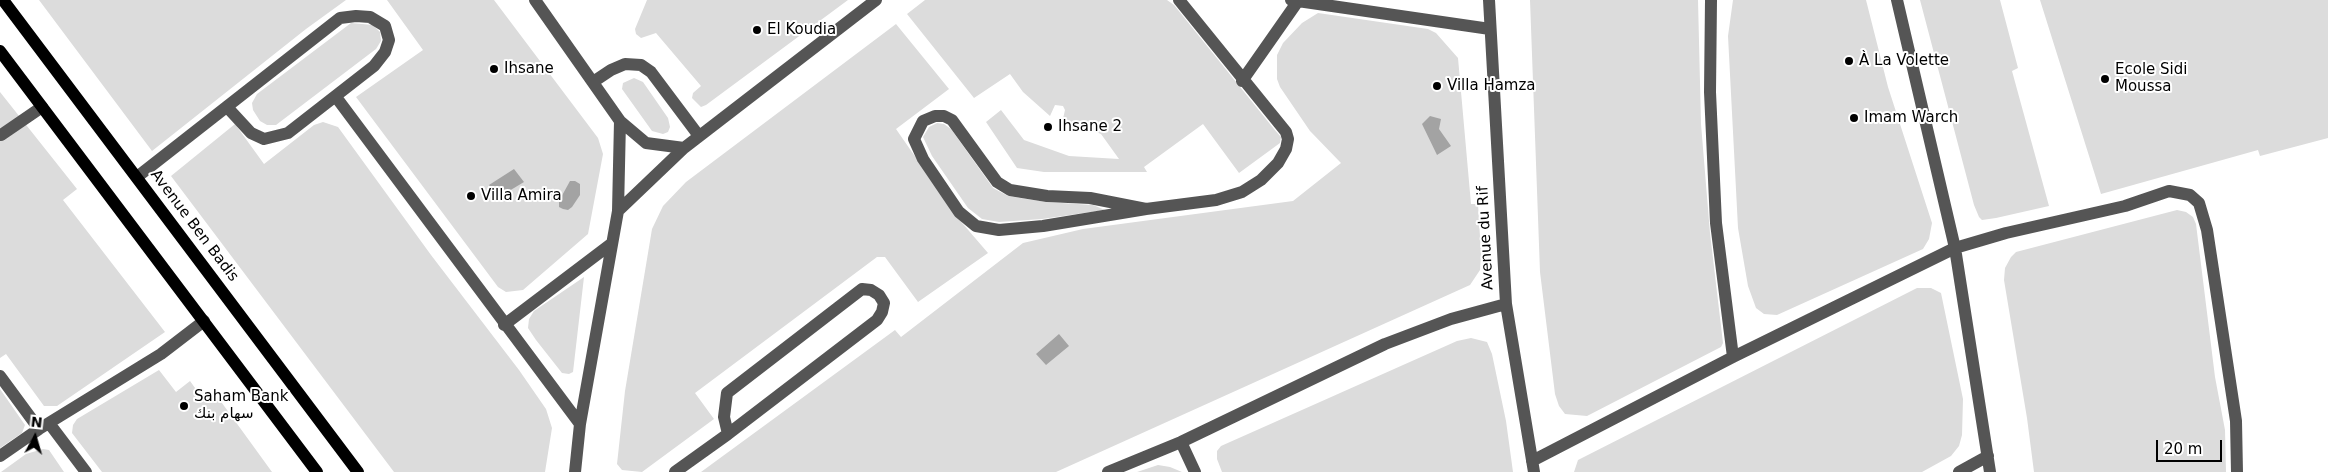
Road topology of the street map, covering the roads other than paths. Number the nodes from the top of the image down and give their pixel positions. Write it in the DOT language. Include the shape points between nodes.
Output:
graph roads {
  1 [pos="4,0"];
  2 [pos="536,0"];
  3 [pos="876,0"];
  4 [pos="1179,0"];
  5 [pos="1294,0"];
  6 [pos="1489,0"];
  7 [pos="1711,0"];
  8 [pos="1897,0"];
  9 [pos="1490,29"];
  10 [pos="0,52"];
  11 [pos="1242,81"];
  12 [pos="593,82"];
  13 [pos="336,98"];
  14 [pos="42,107"];
  15 [pos="227,107"];
  16 [pos="620,121"];
  17 [pos="1,134"];
  18 [pos="699,136"];
  19 [pos="684,148"];
  20 [pos="137,177"];
  21 [pos="1146,209"];
  22 [pos="618,211"];
  23 [pos="611,244"];
  24 [pos="1955,248"];
  25 [pos="1506,304"];
  26 [pos="204,321"];
  27 [pos="504,324"];
  28 [pos="1733,357"];
  29 [pos="0,376"];
  30 [pos="580,424"];
  31 [pos="44,426"];
  32 [pos="728,434"];
  33 [pos="1181,442"];
  34 [pos="0,456"];
  35 [pos="1988,456"];
  36 [pos="1533,467"];
  37 [pos="86,472"];
  38 [pos="317,472"];
  39 [pos="358,472"];
  40 [pos="575,472"];
  41 [pos="675,472"];
  42 [pos="1108,472"];
  43 [pos="1195,472"];
  44 [pos="1959,472"];
  45 [pos="1990,472"];
  46 [pos="2237,472"];
  1 -- 20 [label="main road, Avenue Ben Badis"];
  2 -- 12 [label="street"];
  3 -- 18 [label="street"];
  4 -- 11 [label="street"];
  5 -- 9 [label="street"];
  5 -- 11 [label="street"];
  6 -- 9 [label="street, Avenue du Rif"];
  7 -- 28 [label="street" via="1710,92 1716,223"];
  8 -- 24 [label="street"];
  9 -- 25 [label="street, Avenue du Rif"];
  10 -- 14 [label="main road"];
  11 -- 21 [label="street" via="1286,132 1286,149 1278,163 1261,180 1242,192 1216,200"];
  12 -- 16 [label="street"];
  12 -- 18 [label="street" via="625,64 641,65 651,72"];
  13 -- 15 [label="street" via="288,133 264,139 251,133"];
  13 -- 15 [label="street" via="374,66 385,52 389,40 385,26 370,17 340,18"];
  13 -- 27 [label="street"];
  14 -- 17 [label="street"];
  14 -- 26 [label="main road"];
  15 -- 20 [label="street"];
  16 -- 19 [label="street" via="646,143"];
  16 -- 22 [label="street"];
  18 -- 19 [label="street"];
  19 -- 22 [label="street"];
  20 -- 39 [label="main road, Avenue Ben Badis"];
  21 -- 21 [label="street" via="1090,198 1010,190 997,182 952,120 944,116 922,121 914,139 960,212 976,226 999,230 1043,226"];
  22 -- 23 [label="street"];
  23 -- 27 [label="street"];
  23 -- 30 [label="street"];
  24 -- 28 [label="street"];
  24 -- 35 [label="street"];
  24 -- 46 [label="street" via="2125,206 2169,191 2190,195 2199,203 2207,230 2236,421"];
  25 -- 33 [label="street" via="1450,319 1385,344"];
  25 -- 36 [label="street, Avenue du Rif"];
  26 -- 31 [label="street" via="160,354"];
  26 -- 38 [label="main road"];
  27 -- 30 [label="street"];
  28 -- 36 [label="street"];
  29 -- 31 [label="street"];
  30 -- 40 [label="street"];
  31 -- 34 [label="street"];
  31 -- 37 [label="street"];
  32 -- 32 [label="street" via="877,320 884,303 880,295 862,289 727,393 724,417"];
  32 -- 41 [label="street"];
  33 -- 42 [label="street"];
  33 -- 43 [label="street"];
  35 -- 44 [label="street"];
  35 -- 45 [label="street"];
}
